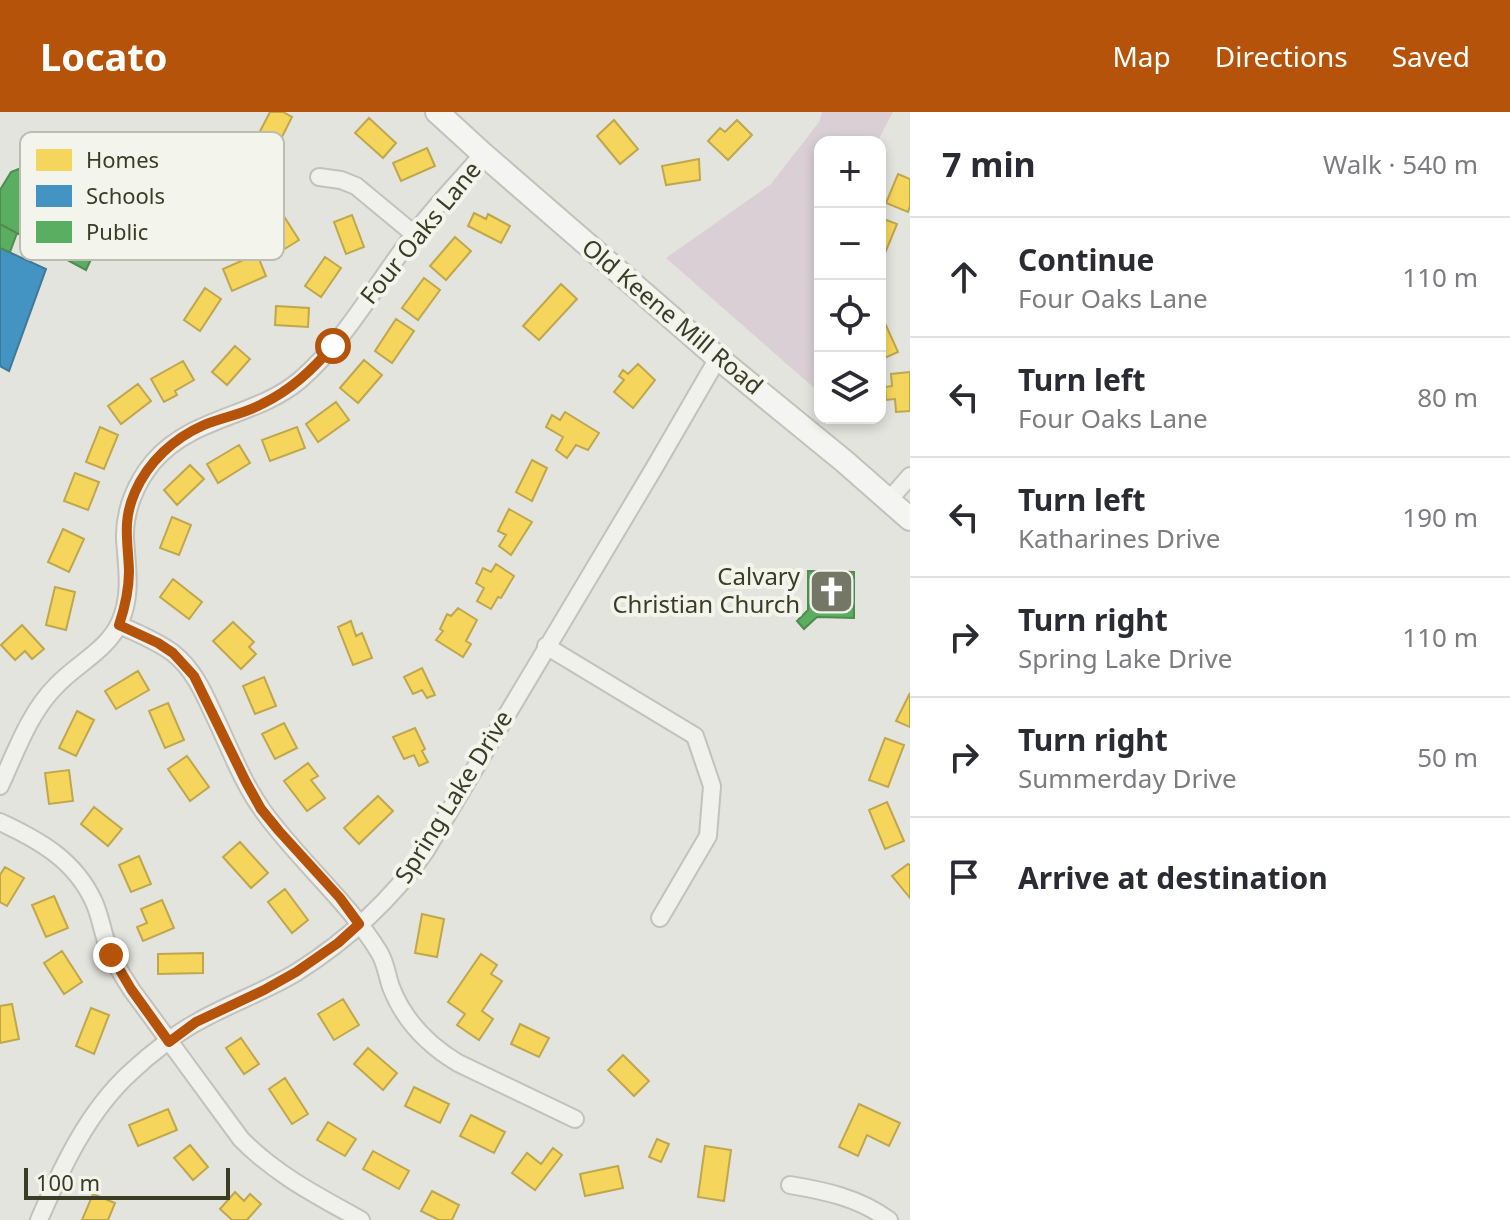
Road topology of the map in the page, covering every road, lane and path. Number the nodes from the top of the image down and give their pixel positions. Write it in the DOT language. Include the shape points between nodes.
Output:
graph roads {
  1 [pos="437,112"];
  2 [pos="483,154"];
  3 [pos="319,177"];
  4 [pos="414,234"];
  5 [pos="718,358"];
  6 [pos="910,476"];
  7 [pos="889,500"];
  8 [pos="910,519"];
  9 [pos="119,625"];
  10 [pos="546,646"];
  11 [pos="0,786"];
  12 [pos="0,822"];
  13 [pos="660,918"];
  14 [pos="359,924"];
  15 [pos="169,1042"];
  16 [pos="575,1119"];
  17 [pos="790,1185"];
  18 [pos="39,1220"];
  19 [pos="361,1220"];
  20 [pos="889,1220"];
  1 -- 2 [label="main road, Old Keene Mill Road"];
  2 -- 4 [label="street, Four Oaks Lane"];
  2 -- 5 [label="main road, Old Keene Mill Road"];
  3 -- 4 [label="street" via="356,186"];
  4 -- 9 [label="street, Four Oaks Lane" via="314,368 261,405 188,433 147,470 127,518 128,593"];
  5 -- 7 [label="main road, Old Keene Mill Road"];
  5 -- 10 [label="street, Spring Lake Drive"];
  6 -- 7 [label="street"];
  7 -- 8 [label="main road, Old Keene Mill Road"];
  9 -- 11 [label="street" via="39,706"];
  9 -- 14 [label="street" via="173,653 194,676 261,809"];
  10 -- 13 [label="street" via="695,736 712,786 708,836"];
  10 -- 14 [label="street, Spring Lake Drive" via="425,852 392,895"];
  12 -- 15 [label="street" via="45,845 77,875 94,902 116,965"];
  14 -- 15 [label="street, Spring Lake Drive" via="296,972 196,1022"];
  14 -- 16 [label="street" via="381,954 401,1008 429,1043 458,1063"];
  15 -- 18 [label="street, Spring Lake Drive" via="104,1102 64,1165"];
  15 -- 19 [label="street" via="258,1156"];
  17 -- 20 [label="street" via="856,1200"];
}
